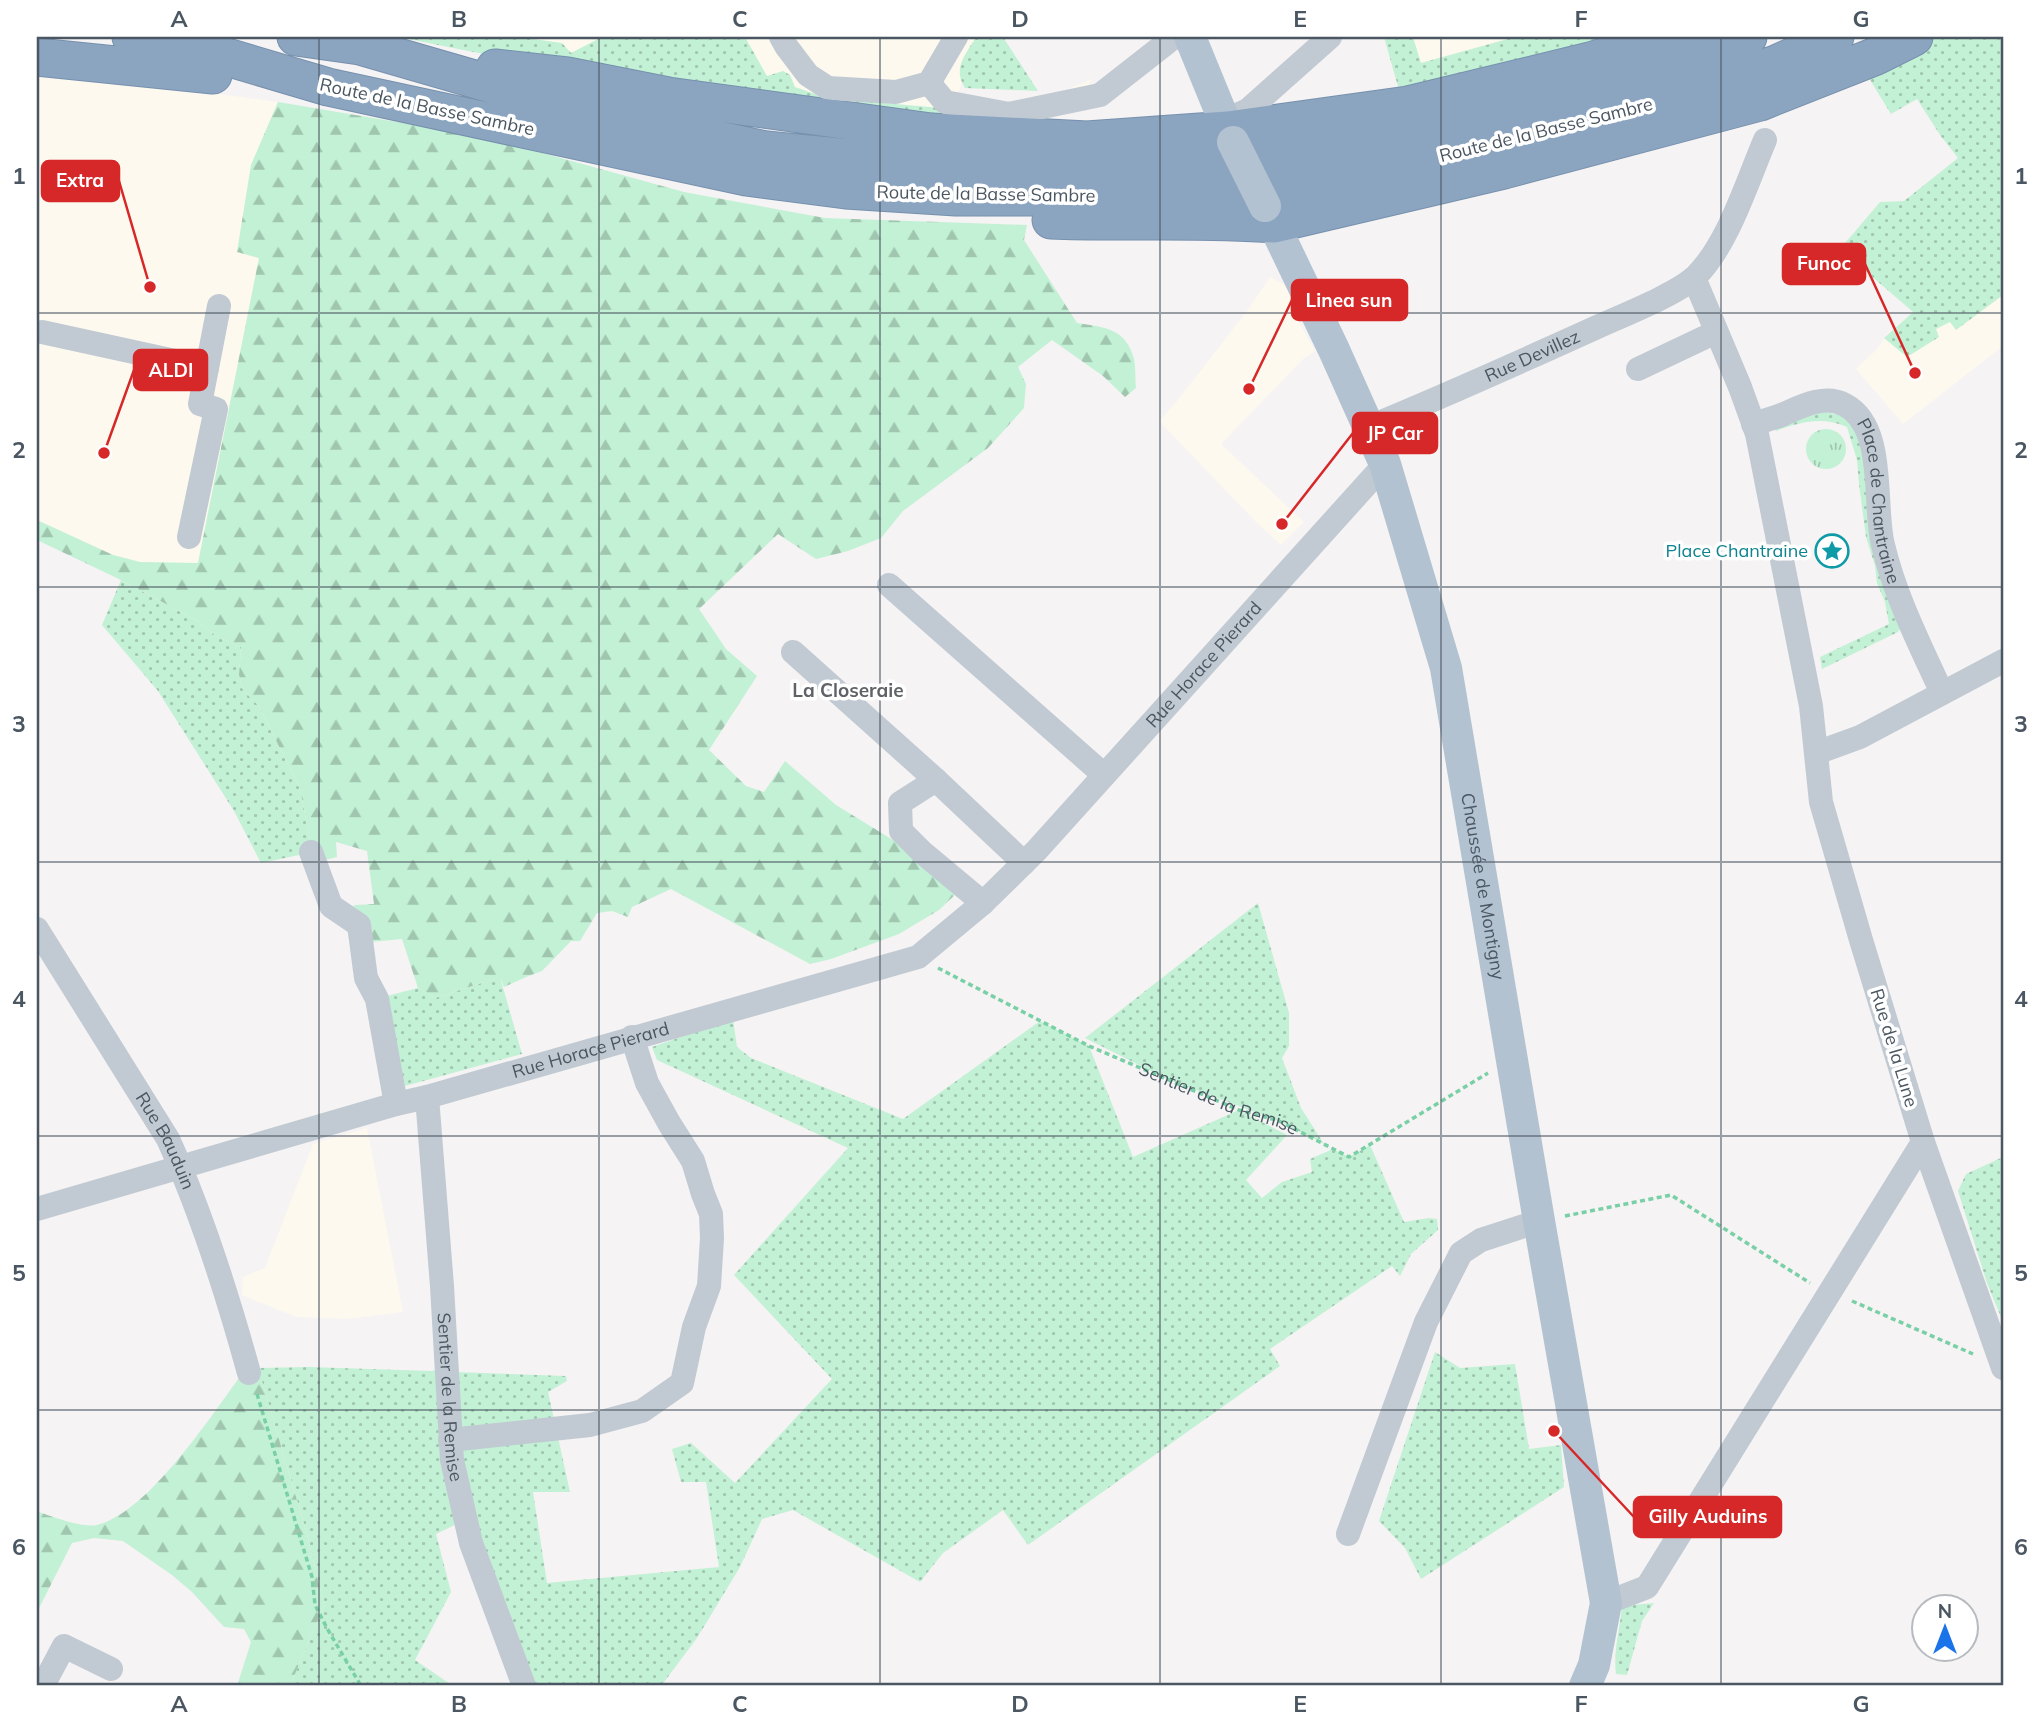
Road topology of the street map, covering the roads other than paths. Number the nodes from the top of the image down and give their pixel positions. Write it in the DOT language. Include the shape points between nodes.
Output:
graph roads {
  1 [pos="131,37"];
  2 [pos="296,37"];
  3 [pos="781,37"];
  4 [pos="956,37"];
  5 [pos="1174,37"];
  6 [pos="1190,37"];
  7 [pos="1330,37"];
  8 [pos="1668,37"];
  9 [pos="1748,37"];
  10 [pos="1835,37"];
  11 [pos="1914,37"];
  12 [pos="360,41"];
  13 [pos="37,57"];
  14 [pos="400,59"];
  15 [pos="929,83"];
  16 [pos="328,87"];
  17 [pos="416,104"];
  18 [pos="1228,131"];
  19 [pos="1765,140"];
  20 [pos="1270,215"];
  21 [pos="1694,278"];
  22 [pos="219,306"];
  23 [pos="41,332"];
  24 [pos="1717,332"];
  25 [pos="207,368"];
  26 [pos="1638,369"];
  27 [pos="1754,424"];
  28 [pos="1369,427"];
  29 [pos="1385,464"];
  30 [pos="189,537"];
  31 [pos="889,585"];
  32 [pos="793,652"];
  33 [pos="2003,661"];
  34 [pos="1935,697"];
  35 [pos="1816,753"];
  36 [pos="1104,775"];
  37 [pos="936,780"];
  38 [pos="311,852"];
  39 [pos="1024,863"];
  40 [pos="984,903"];
  41 [pos="37,929"];
  42 [pos="632,1037"];
  43 [pos="427,1097"];
  44 [pos="396,1104"];
  45 [pos="1923,1142"];
  46 [pos="181,1168"];
  47 [pos="37,1209"];
  48 [pos="1539,1221"];
  49 [pos="2003,1367"];
  50 [pos="249,1373"];
  51 [pos="450,1440"];
  52 [pos="1348,1534"];
  53 [pos="1606,1603"];
  54 [pos="111,1669"];
  55 [pos="40,1686"];
  56 [pos="524,1686"];
  57 [pos="1585,1686"];
  1 -- 16 [label="highway, Route de la Basse Sambre" via="220,55"];
  2 -- 12 [label="highway, Route de la Basse Sambre"];
  3 -- 15 [label="street" via="808,75 828,88 895,92"];
  4 -- 15 [label="street"];
  5 -- 15 [label="street" via="1100,95 1009,114 945,102"];
  6 -- 18 [label="main road, Chaussée de Montigny"];
  7 -- 18 [label="street"];
  8 -- 18 [label="highway" via="1408,105"];
  9 -- 14 [label="highway, Route de la Basse Sambre" via="1527,107 1406,132 1207,161 1066,169 932,166 766,150 595,114"];
  10 -- 17 [label="highway, Route de la Basse Sambre" via="1776,64 1666,101 1470,150 1301,184 1158,197 956,197 833,188 746,177"];
  11 -- 20 [label="highway" via="1760,102 1504,170"];
  12 -- 14 [label="highway, Route de la Basse Sambre"];
  13 -- 16 [label="highway"];
  14 -- 18 [label="highway" via="567,76 668,96 931,132 1087,140"];
  16 -- 17 [label="highway, Route de la Basse Sambre"];
  17 -- 20 [label="highway" via="556,156 793,209 1102,222 1242,222"];
  18 -- 20 [label="main road, Chaussée de Montigny, bridge"];
  19 -- 21 [label="street, Rue Devillez" via="1720,247"];
  20 -- 28 [label="main road, Chaussée de Montigny"];
  21 -- 24 [label="street"];
  21 -- 28 [label="street, Rue Devillez" via="1611,321"];
  22 -- 25 [label="street"];
  23 -- 25 [label="street"];
  24 -- 26 [label="street"];
  24 -- 27 [label="street, Rue de la Lune"];
  25 -- 30 [label="street" via="200,404 216,410"];
  27 -- 34 [label="street, Place de Chantraine" via="1806,403 1828,401 1845,405 1870,433 1882,542"];
  27 -- 35 [label="street, Rue de la Lune" via="1811,706"];
  28 -- 29 [label="main road, Chaussée de Montigny"];
  29 -- 36 [label="street, Rue Horace Pierard"];
  29 -- 48 [label="main road, Chaussée de Montigny" via="1446,668"];
  31 -- 36 [label="street"];
  32 -- 37 [label="street"];
  33 -- 34 [label="street"];
  34 -- 35 [label="street" via="1860,737"];
  35 -- 45 [label="street, Rue de la Lune" via="1821,802"];
  36 -- 39 [label="street, Rue Horace Pierard"];
  37 -- 39 [label="street"];
  37 -- 40 [label="street" via="900,803 901,831"];
  38 -- 44 [label="street" via="331,906 359,925 366,978 377,999"];
  39 -- 40 [label="street, Rue Horace Pierard"];
  40 -- 42 [label="street, Rue Horace Pierard" via="918,957"];
  41 -- 46 [label="street, Rue Bauduin" via="168,1139"];
  42 -- 43 [label="street, Rue Horace Pierard"];
  42 -- 51 [label="street" via="647,1083 693,1161 711,1214 709,1286 682,1383 642,1411 590,1425"];
  43 -- 44 [label="street, Rue Horace Pierard"];
  43 -- 51 [label="street, Sentier de la Remise"];
  44 -- 46 [label="street, Rue Horace Pierard"];
  45 -- 49 [label="street"];
  45 -- 53 [label="street" via="1647,1587"];
  46 -- 47 [label="street, Rue Horace Pierard"];
  46 -- 50 [label="street, Rue Bauduin" via="224,1282"];
  48 -- 52 [label="street" via="1481,1240 1461,1253 1426,1322"];
  48 -- 53 [label="main road, Chaussée de Montigny"];
  51 -- 56 [label="street, Sentier de la Remise" via="471,1543"];
  53 -- 57 [label="main road, Chaussée de Montigny" via="1594,1665"];
  54 -- 55 [label="street" via="64,1646"];
}
